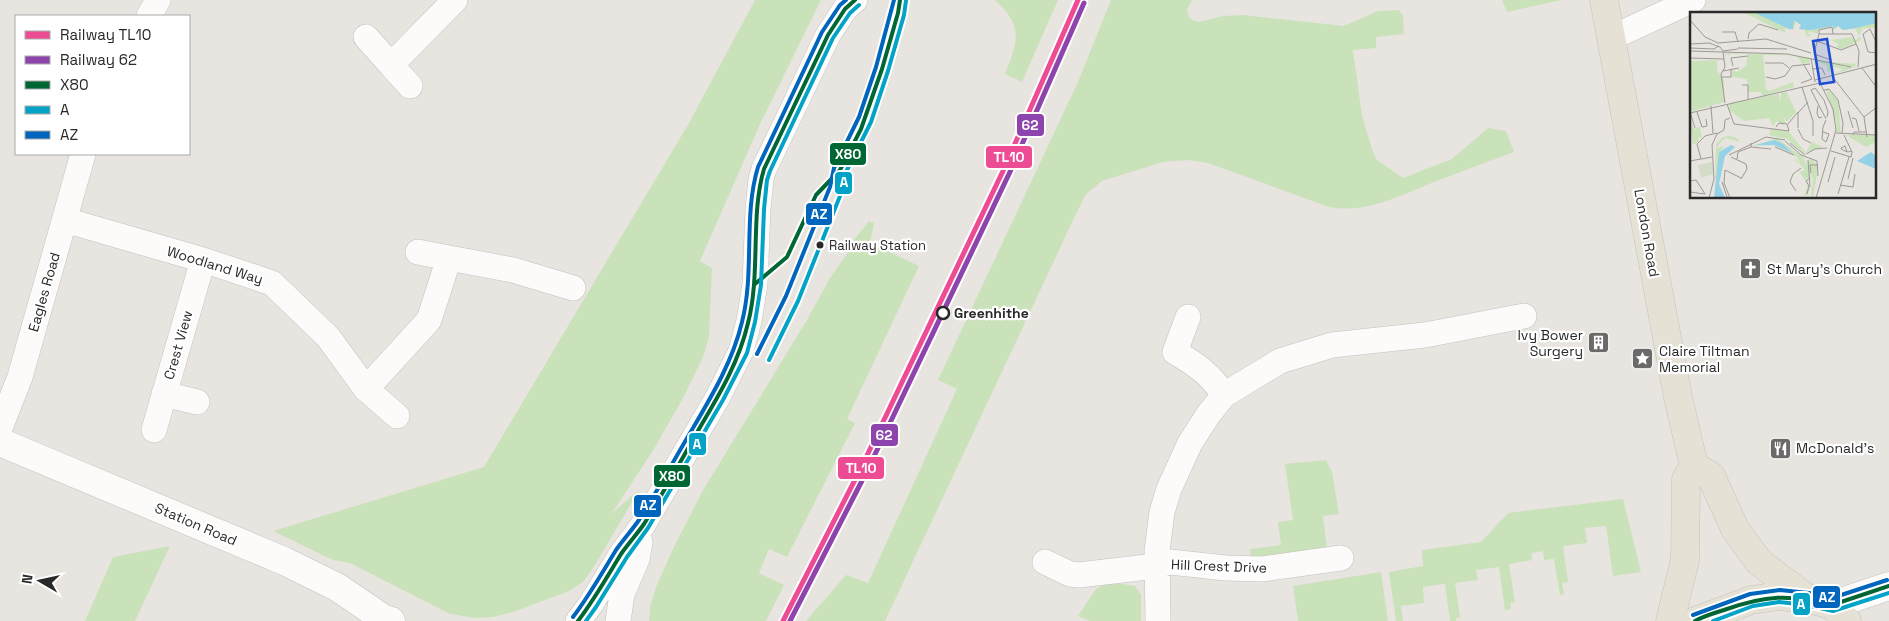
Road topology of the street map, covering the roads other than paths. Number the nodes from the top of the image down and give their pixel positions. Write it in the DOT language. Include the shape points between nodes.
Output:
graph roads {
  1 [pos="158,0"];
  2 [pos="455,0"];
  3 [pos="855,0"];
  4 [pos="1604,0"];
  5 [pos="1693,0"];
  6 [pos="150,15"];
  7 [pos="366,37"];
  8 [pos="1611,38"];
  9 [pos="390,65"];
  10 [pos="410,86"];
  11 [pos="83,155"];
  12 [pos="65,220"];
  13 [pos="418,252"];
  14 [pos="449,258"];
  15 [pos="202,260"];
  16 [pos="573,288"];
  17 [pos="1524,316"];
  18 [pos="1188,317"];
  19 [pos="366,389"];
  20 [pos="164,394"];
  21 [pos="1224,395"];
  22 [pos="198,402"];
  23 [pos="396,416"];
  24 [pos="0,428"];
  25 [pos="154,430"];
  26 [pos="0,442"];
  27 [pos="1694,466"];
  28 [pos="643,525"];
  29 [pos="1341,558"];
  30 [pos="1045,562"];
  31 [pos="1156,566"];
  32 [pos="1889,586"];
  33 [pos="1829,608"];
  34 [pos="387,620"];
  35 [pos="578,621"];
  36 [pos="618,621"];
  37 [pos="1158,621"];
  38 [pos="1670,621"];
  39 [pos="1694,621"];
  1 -- 6 [label="street"];
  2 -- 9 [label="street"];
  3 -- 28 [label="street" via="828,35 764,169 758,209 755,284 741,351 718,397"];
  4 -- 8 [label="main road, London Road"];
  5 -- 8 [label="street"];
  7 -- 9 [label="street"];
  8 -- 27 [label="main road, London Road" via="1678,397"];
  9 -- 10 [label="street"];
  11 -- 12 [label="street, Eagles Road"];
  12 -- 15 [label="street, Woodland Way"];
  12 -- 24 [label="street, Eagles Road" via="20,377"];
  13 -- 14 [label="street"];
  14 -- 16 [label="street" via="513,270"];
  14 -- 19 [label="street" via="429,320"];
  15 -- 19 [label="street, Woodland Way" via="272,283 328,338"];
  15 -- 20 [label="street, Crest View"];
  17 -- 21 [label="street" via="1425,335 1332,345 1280,361"];
  18 -- 21 [label="street" via="1175,352 1197,364"];
  19 -- 23 [label="street, Woodland Way"];
  20 -- 22 [label="street"];
  20 -- 25 [label="street, Crest View"];
  21 -- 31 [label="street" via="1183,454 1173,479 1162,512"];
  26 -- 34 [label="main road, Station Road" via="284,561 337,588"];
  27 -- 33 [label="main road" via="1711,476 1734,529 1760,562"];
  27 -- 38 [label="main road" via="1686,479 1685,560"];
  28 -- 35 [label="street"];
  28 -- 36 [label="street" via="637,559 624,589"];
  29 -- 31 [label="street, Hill Crest Drive" via="1262,569 1177,562"];
  30 -- 31 [label="street, Hill Crest Drive" via="1075,575"];
  31 -- 37 [label="street"];
  32 -- 33 [label="main road"];
  33 -- 39 [label="main road" via="1778,596 1751,600"];
}
